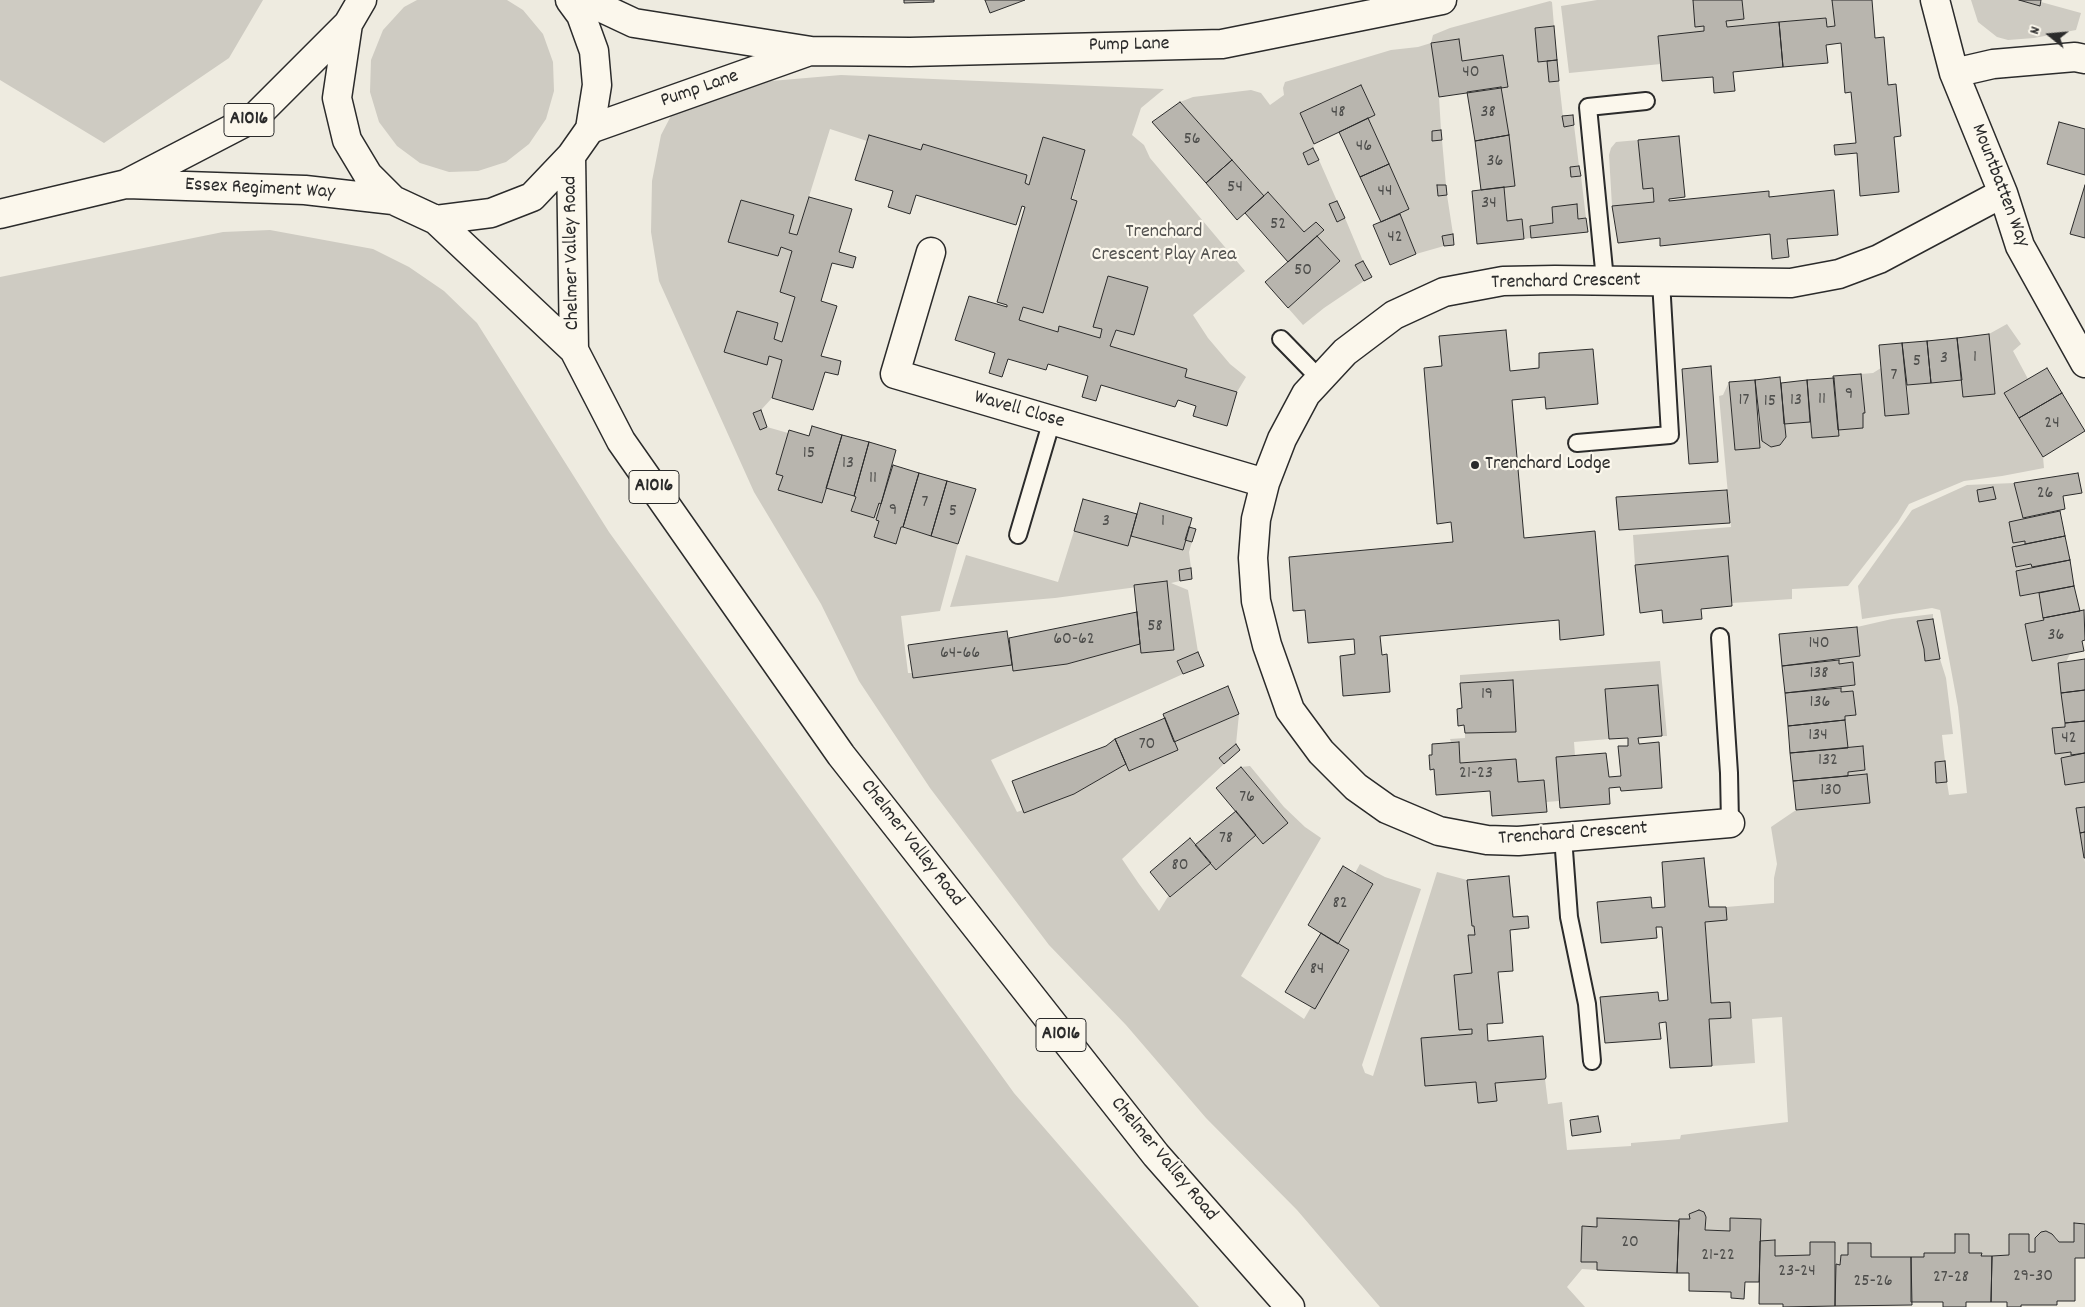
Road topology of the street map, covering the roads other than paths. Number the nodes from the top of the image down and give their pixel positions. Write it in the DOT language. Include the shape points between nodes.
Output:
graph roads {
  1 [pos="362,0"];
  2 [pos="570,0"];
  3 [pos="585,0"];
  4 [pos="1441,0"];
  5 [pos="1935,0"];
  6 [pos="348,24"];
  7 [pos="810,51"];
  8 [pos="2085,58"];
  9 [pos="1954,73"];
  10 [pos="1646,100"];
  11 [pos="590,129"];
  12 [pos="571,156"];
  13 [pos="126,184"];
  14 [pos="2003,193"];
  15 [pos="393,200"];
  16 [pos="0,214"];
  17 [pos="436,220"];
  18 [pos="931,252"];
  19 [pos="1605,280"];
  20 [pos="1661,281"];
  21 [pos="1281,339"];
  22 [pos="574,350"];
  23 [pos="2085,363"];
  24 [pos="1320,379"];
  25 [pos="1052,420"];
  26 [pos="1577,443"];
  27 [pos="1265,483"];
  28 [pos="1018,535"];
  29 [pos="1720,637"];
  30 [pos="1730,824"];
  31 [pos="1563,837"];
  32 [pos="1592,1061"];
  33 [pos="1290,1307"];
  1 -- 6 [label="street, A1016"];
  2 -- 11 [label="street" via="581,15 594,51 597,85"];
  3 -- 7 [label="street, Pump Lane" via="634,23"];
  4 -- 7 [label="street, Pump Lane" via="1222,44 910,52"];
  5 -- 9 [label="street, Mountbatten Way"];
  6 -- 13 [label="street, Essex Regiment Way / A1016" via="255,117"];
  6 -- 15 [label="street, A1016" via="337,98 347,140 368,175"];
  7 -- 11 [label="street, Pump Lane"];
  8 -- 9 [label="street" via="1993,64"];
  9 -- 14 [label="street, Mountbatten Way"];
  10 -- 19 [label="lane" via="1588,108"];
  11 -- 12 [label="street"];
  12 -- 17 [label="street" via="532,197 491,213"];
  12 -- 22 [label="street, Chelmer Valley Road / A1016"];
  13 -- 15 [label="street, Essex Regiment Way / A1016" via="305,190"];
  13 -- 16 [label="street, Essex Regiment Way / A1016"];
  14 -- 20 [label="street, Trenchard Crescent" via="1879,259 1839,274 1791,283"];
  14 -- 23 [label="street, Mountbatten Way" via="2020,246"];
  15 -- 17 [label="street, A1016"];
  17 -- 22 [label="street, Chelmer Valley Road / A1016"];
  18 -- 25 [label="street, Wavell Close" via="895,374"];
  19 -- 20 [label="street, Trenchard Crescent"];
  19 -- 24 [label="street, Trenchard Crescent" via="1503,281 1444,292 1394,315 1345,352"];
  20 -- 26 [label="lane" via="1670,435"];
  21 -- 24 [label="lane"];
  22 -- 33 [label="street, Chelmer Valley Road / A1016" via="621,441 841,755 1156,1155"];
  24 -- 27 [label="street, Trenchard Crescent" via="1306,394 1282,439"];
  25 -- 27 [label="street, Wavell Close"];
  25 -- 28 [label="lane"];
  27 -- 31 [label="street, Trenchard Crescent" via="1256,519 1253,558 1256,601 1290,710 1322,752 1356,787 1387,809 1438,831 1486,840"];
  29 -- 30 [label="lane" via="1730,773"];
  30 -- 31 [label="street, Trenchard Crescent"];
  31 -- 32 [label="lane" via="1569,917 1587,1004"];
}
